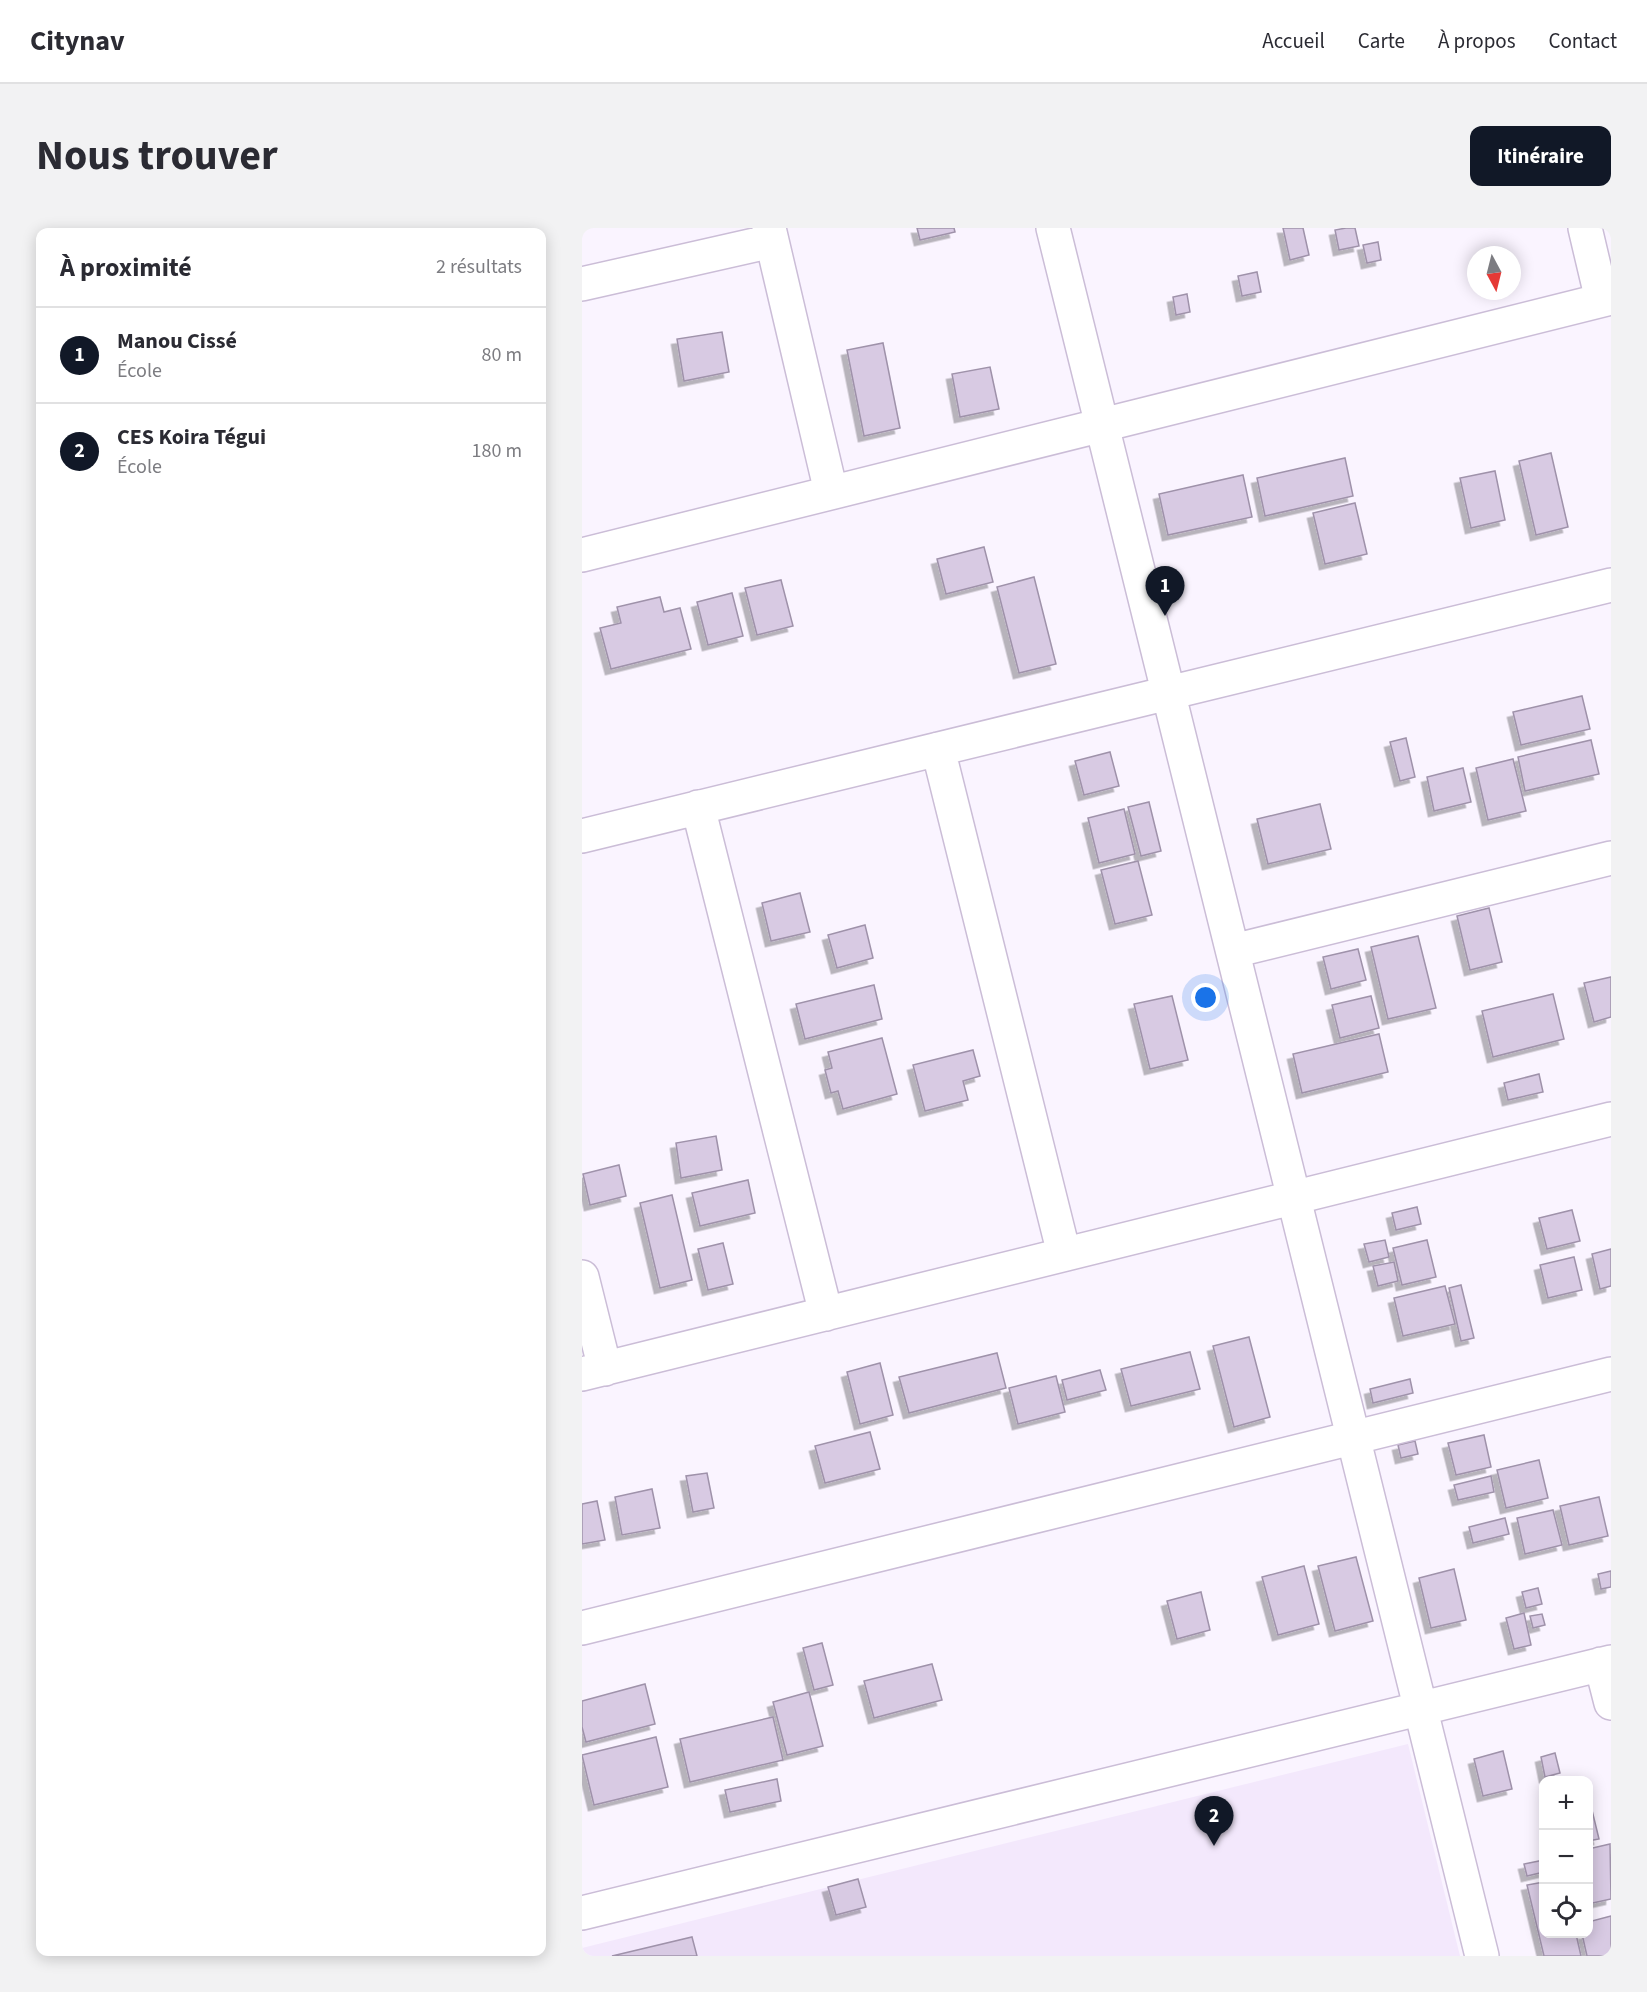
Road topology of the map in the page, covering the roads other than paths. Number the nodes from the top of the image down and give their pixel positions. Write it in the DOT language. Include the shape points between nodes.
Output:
graph roads {
  1 [pos="1053,228"];
  2 [pos="1585,228"];
  3 [pos="771,235"];
  4 [pos="582,284"];
  5 [pos="1607,299"];
  6 [pos="1102,425"];
  7 [pos="831,492"];
  8 [pos="582,555"];
  9 [pos="1611,585"];
  10 [pos="1168,693"];
  11 [pos="938,749"];
  12 [pos="698,807"];
  13 [pos="582,836"];
  14 [pos="1611,858"];
  15 [pos="1233,951"];
  16 [pos="1611,1119"];
  17 [pos="1294,1197"];
  18 [pos="1065,1254"];
  19 [pos="582,1276"];
  20 [pos="826,1314"];
  21 [pos="593,1371"];
  22 [pos="1611,1374"];
  23 [pos="1353,1437"];
  24 [pos="582,1628"];
  25 [pos="1606,1663"];
  26 [pos="1611,1702"];
  27 [pos="1421,1708"];
  28 [pos="582,1913"];
  29 [pos="1482,1956"];
  1 -- 6 [label="street"];
  2 -- 5 [label="street"];
  3 -- 4 [label="street"];
  3 -- 7 [label="street"];
  5 -- 6 [label="street"];
  6 -- 7 [label="street"];
  6 -- 10 [label="street"];
  7 -- 8 [label="street"];
  9 -- 10 [label="street"];
  10 -- 11 [label="street"];
  10 -- 15 [label="street"];
  11 -- 12 [label="street"];
  11 -- 18 [label="street"];
  12 -- 13 [label="street"];
  12 -- 20 [label="street"];
  14 -- 15 [label="street"];
  15 -- 17 [label="street"];
  16 -- 17 [label="street"];
  17 -- 18 [label="street"];
  17 -- 23 [label="street"];
  18 -- 20 [label="street"];
  19 -- 21 [label="street"];
  20 -- 21 [label="street"];
  22 -- 23 [label="street"];
  23 -- 24 [label="street"];
  23 -- 27 [label="street"];
  25 -- 26 [label="street"];
  25 -- 27 [label="street"];
  27 -- 28 [label="street"];
  27 -- 29 [label="street"];
}
